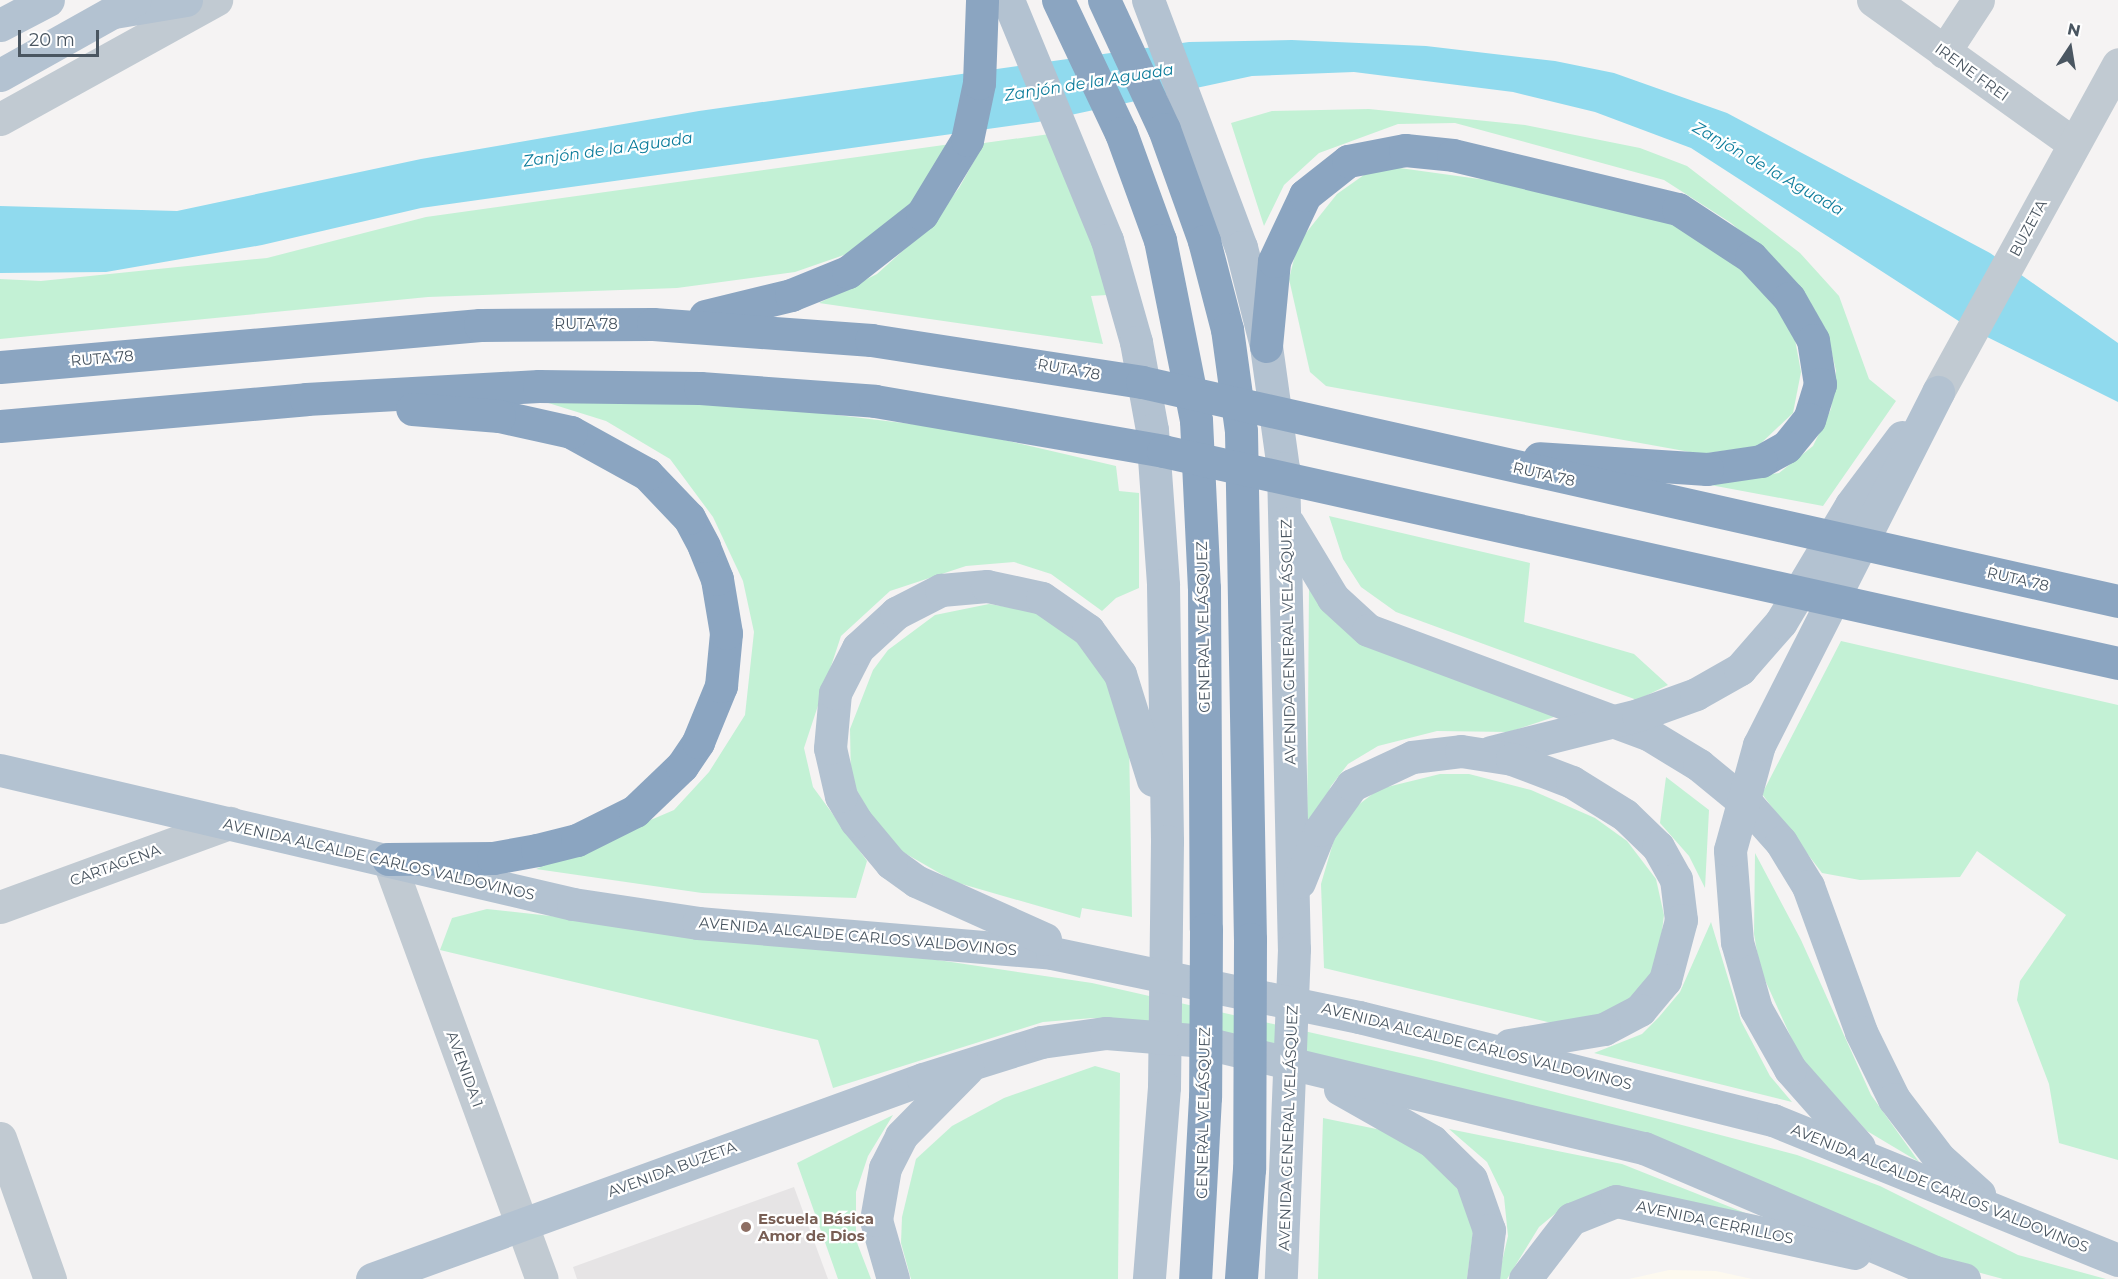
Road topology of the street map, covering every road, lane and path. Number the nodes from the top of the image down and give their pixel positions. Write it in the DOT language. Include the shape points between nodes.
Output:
graph roads {
  1 [pos="48,0"];
  2 [pos="186,0"];
  3 [pos="216,0"];
  4 [pos="982,0"];
  5 [pos="1008,0"];
  6 [pos="1058,0"];
  7 [pos="1873,0"];
  8 [pos="1978,0"];
  9 [pos="123,6"];
  10 [pos="1109,11"];
  11 [pos="1153,12"];
  12 [pos="0,24"];
  13 [pos="1944,52"];
  14 [pos="2118,64"];
  15 [pos="0,75"];
  16 [pos="0,119"];
  17 [pos="2073,143"];
  18 [pos="653,324"];
  19 [pos="1269,360"];
  20 [pos="0,367"];
  21 [pos="1938,392"];
  22 [pos="306,399"];
  23 [pos="0,426"];
  24 [pos="1492,462"];
  25 [pos="1285,512"];
  26 [pos="1862,516"];
  27 [pos="2118,601"];
  28 [pos="2118,663"];
  29 [pos="1486,753"];
  30 [pos="0,770"];
  31 [pos="230,823"];
  32 [pos="1167,841"];
  33 [pos="388,859"];
  34 [pos="1293,904"];
  35 [pos="0,906"];
  36 [pos="1106,962"];
  37 [pos="1480,1047"];
  38 [pos="973,1062"];
  39 [pos="1296,1065"];
  40 [pos="0,1138"];
  41 [pos="1866,1155"];
  42 [pos="1159,1197"];
  43 [pos="2020,1221"];
  44 [pos="522,1224"];
  45 [pos="1286,1242"];
  46 [pos="2118,1260"];
  47 [pos="1949,1276"];
  48 [pos="50,1279"];
  49 [pos="372,1279"];
  50 [pos="542,1279"];
  51 [pos="893,1279"];
  52 [pos="1139,1279"];
  53 [pos="1149,1279"];
  54 [pos="1195,1279"];
  55 [pos="1241,1279"];
  56 [pos="1281,1279"];
  57 [pos="1287,1279"];
  58 [pos="1483,1279"];
  59 [pos="1525,1279"];
  1 -- 12 [label="main road"];
  2 -- 9 [label="main road"];
  3 -- 16 [label="street"];
  4 -- 18 [label="highway" via="982,57 967,140 922,214 857,267 791,295"];
  5 -- 32 [label="main road" via="1107,240 1136,342 1157,482"];
  6 -- 54 [label="highway, GENERAL VELÁSQUEZ" via="1121,133 1160,240 1187,355 1199,493 1206,929 1205,1097"];
  7 -- 13 [label="street, IRENE FREI"];
  8 -- 13 [label="street"];
  9 -- 15 [label="main road"];
  10 -- 55 [label="highway" via="1164,129 1204,241 1234,366 1243,504 1251,939"];
  11 -- 19 [label="main road, AVENIDA GENERAL VELÁSQUEZ" via="1199,126 1241,247"];
  13 -- 17 [label="street, IRENE FREI"];
  14 -- 17 [label="street, BUZETA"];
  17 -- 21 [label="street, BUZETA"];
  18 -- 20 [label="highway, RUTA 78" via="410,330"];
  18 -- 24 [label="highway, RUTA 78" via="872,340 1062,367"];
  19 -- 24 [label="highway" via="1274,261 1294,210 1318,181 1348,161 1405,150 1453,155 1678,209 1751,257 1789,298 1813,340 1820,384 1809,419 1786,447 1761,461 1707,469 1586,459"];
  19 -- 25 [label="main road, AVENIDA GENERAL VELÁSQUEZ"];
  21 -- 26 [label="main road"];
  22 -- 23 [label="highway"];
  22 -- 28 [label="highway" via="616,386 786,393 963,413 1208,461"];
  22 -- 33 [label="highway" via="500,416 600,444 647,474 689,518 724,607 725,658 713,714 682,766 635,811 577,840 537,850 493,858"];
  24 -- 27 [label="highway, RUTA 78"];
  25 -- 34 [label="main road, AVENIDA GENERAL VELÁSQUEZ"];
  25 -- 43 [label="main road" via="1333,598 1368,630 1648,734 1724,783 1765,822 1808,886 1861,1032 1894,1099 1939,1158"];
  26 -- 29 [label="main road" via="1740,669 1696,694 1563,737"];
  26 -- 41 [label="main road" via="1817,634 1746,782 1730,850 1731,908 1745,975 1770,1036 1814,1100"];
  29 -- 34 [label="main road" via="1412,757 1352,785 1320,830"];
  29 -- 37 [label="main road" via="1572,782 1625,815 1669,864 1682,921 1665,980 1632,1015 1585,1035"];
  30 -- 31 [label="main road, AVENIDA ALCALDE CARLOS VALDOVINOS"];
  31 -- 33 [label="main road, AVENIDA ALCALDE CARLOS VALDOVINOS"];
  31 -- 35 [label="street, CARTAGENA"];
  32 -- 36 [label="main road" via="1144,742 1120,674 1088,630 1042,598 987,585 940,590 896,613 858,648 843,670 830,721 834,773 842,796 871,842 891,863 944,897"];
  32 -- 42 [label="main road"];
  33 -- 36 [label="main road, AVENIDA ALCALDE CARLOS VALDOVINOS" via="636,915 986,944"];
  33 -- 44 [label="street, AVENIDA 1"];
  34 -- 45 [label="main road, AVENIDA GENERAL VELÁSQUEZ"];
  36 -- 37 [label="main road, AVENIDA ALCALDE CARLOS VALDOVINOS"];
  37 -- 41 [label="main road, AVENIDA ALCALDE CARLOS VALDOVINOS" via="1773,1120"];
  38 -- 39 [label="main road" via="1041,1042 1106,1033 1193,1040"];
  38 -- 44 [label="main road, AVENIDA BUZETA"];
  38 -- 51 [label="main road" via="901,1136 885,1168 876,1220"];
  39 -- 47 [label="main road" via="1644,1148"];
  39 -- 58 [label="main road" via="1409,1126 1454,1158 1471,1179 1486,1213 1489,1248"];
  40 -- 48 [label="street"];
  41 -- 43 [label="main road, AVENIDA ALCALDE CARLOS VALDOVINOS"];
  42 -- 52 [label="main road"];
  42 -- 53 [label="main road"];
  43 -- 46 [label="main road, AVENIDA ALCALDE CARLOS VALDOVINOS"];
  44 -- 49 [label="main road, AVENIDA BUZETA"];
  44 -- 50 [label="street, AVENIDA 1"];
  45 -- 56 [label="main road, AVENIDA GENERAL VELÁSQUEZ"];
  45 -- 57 [label="main road"];
  47 -- 59 [label="main road, AVENIDA CERRILLOS" via="1616,1201 1571,1219"];
}
